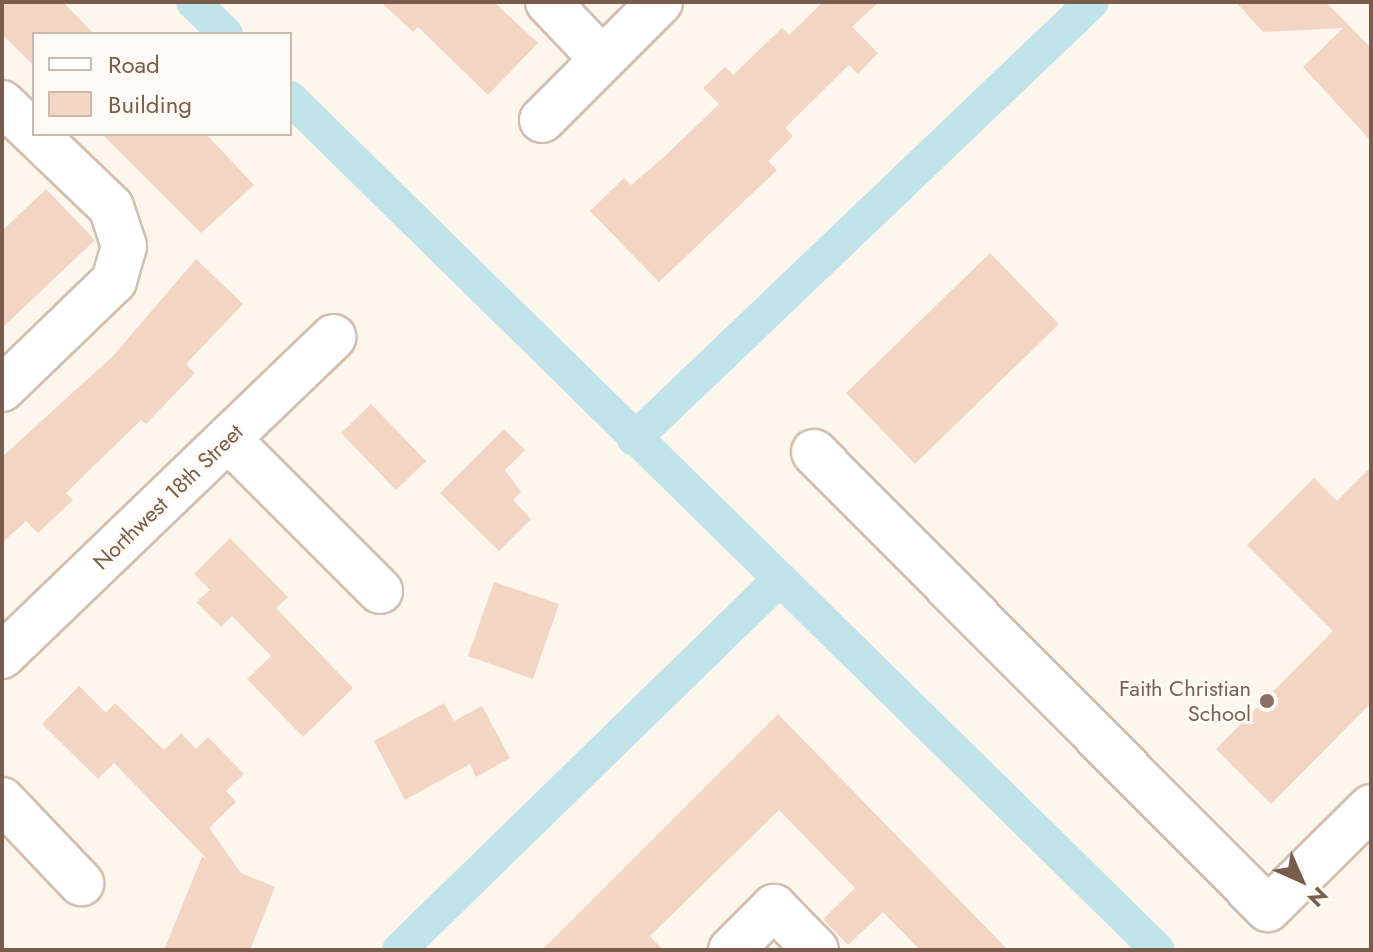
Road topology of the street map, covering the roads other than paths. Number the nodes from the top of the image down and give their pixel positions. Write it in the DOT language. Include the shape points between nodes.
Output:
graph roads {
  1 [pos="548,2"];
  2 [pos="660,2"];
  3 [pos="601,58"];
  4 [pos="2,103"];
  5 [pos="542,120"];
  6 [pos="32,132"];
  7 [pos="36,136"];
  8 [pos="333,337"];
  9 [pos="2,389"];
  10 [pos="228,439"];
  11 [pos="814,452"];
  12 [pos="380,591"];
  13 [pos="2,656"];
  14 [pos="2,800"];
  15 [pos="1371,807"];
  16 [pos="81,883"];
  17 [pos="731,950"];
  18 [pos="816,950"];
  1 -- 3 [label="street"];
  2 -- 3 [label="street"];
  3 -- 5 [label="street"];
  4 -- 6 [label="street"];
  7 -- 9 [label="street" via="111,207 124,246 114,281"];
  8 -- 10 [label="street, Northwest 18th Street"];
  10 -- 12 [label="street"];
  10 -- 13 [label="street, Northwest 18th Street"];
  11 -- 15 [label="street" via="1268,909"];
  14 -- 16 [label="street"];
  17 -- 18 [label="street" via="774,907"];
}
